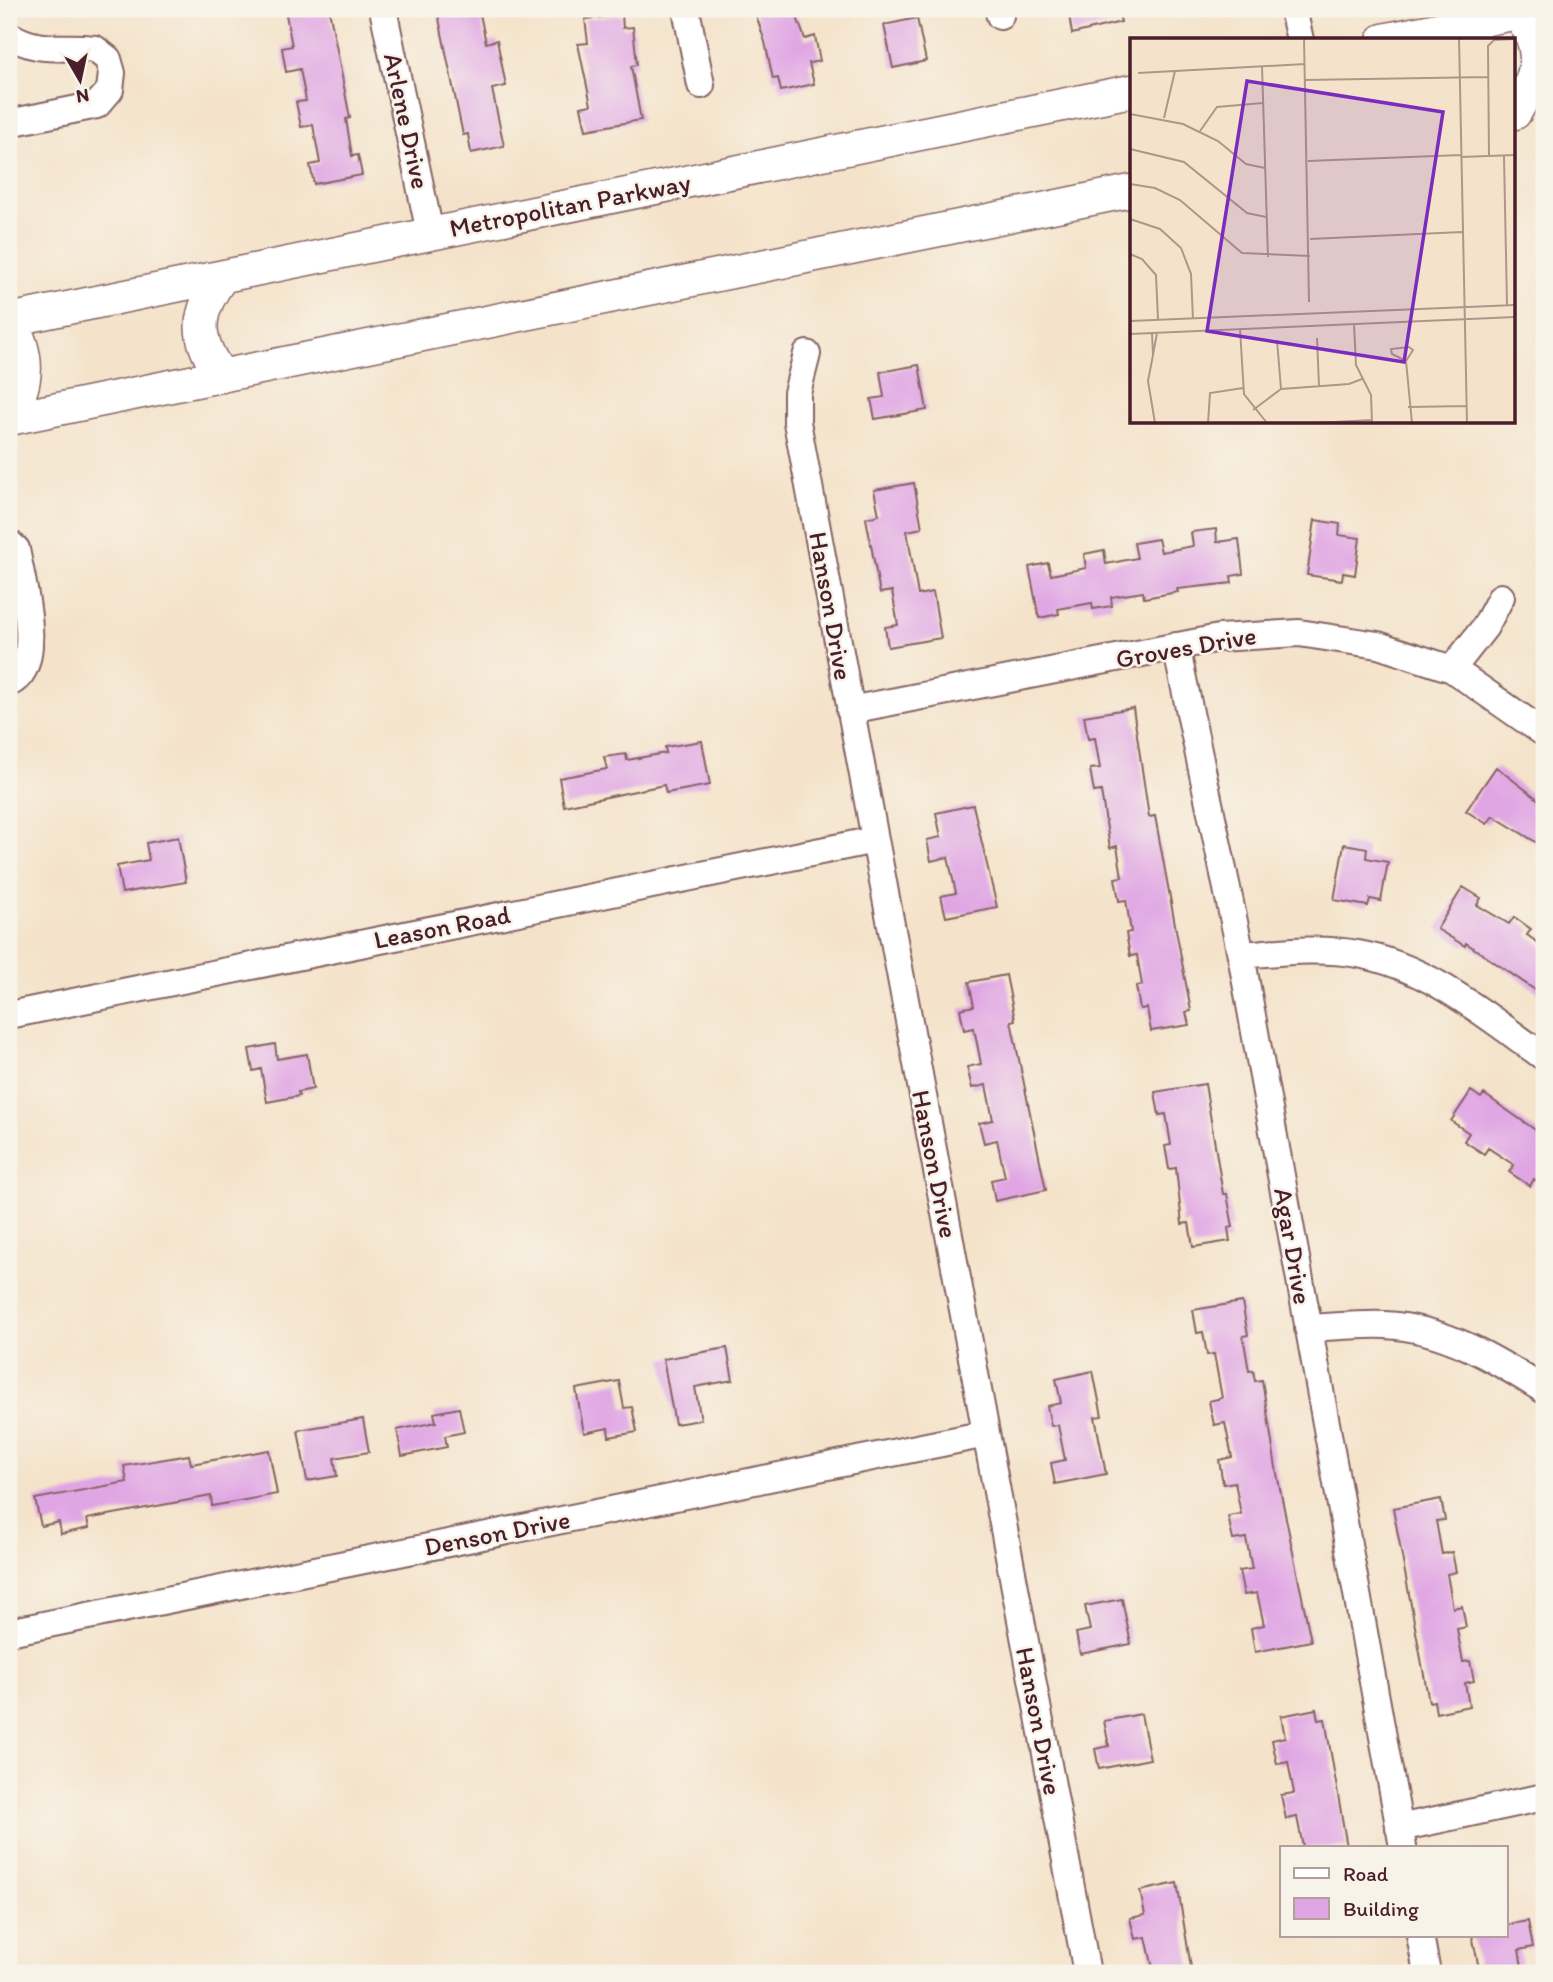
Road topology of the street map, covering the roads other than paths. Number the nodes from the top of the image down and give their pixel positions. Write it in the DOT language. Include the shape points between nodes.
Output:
graph roads {
  1 [pos="383,9"];
  2 [pos="686,9"];
  3 [pos="1293,9"];
  4 [pos="1527,11"];
  5 [pos="1483,14"];
  6 [pos="9,35"];
  7 [pos="1300,38"];
  8 [pos="1391,38"];
  9 [pos="701,85"];
  10 [pos="1130,91"];
  11 [pos="1524,111"];
  12 [pos="9,123"];
  13 [pos="1130,191"];
  14 [pos="430,233"];
  15 [pos="223,276"];
  16 [pos="9,320"];
  17 [pos="807,354"];
  18 [pos="222,376"];
  19 [pos="9,418"];
  20 [pos="9,543"];
  21 [pos="1501,597"];
  22 [pos="1176,646"];
  23 [pos="1452,669"];
  24 [pos="9,683"];
  25 [pos="850,710"];
  26 [pos="1544,733"];
  27 [pos="874,840"];
  28 [pos="1241,955"];
  29 [pos="9,1015"];
  30 [pos="1544,1057"];
  31 [pos="1308,1328"];
  32 [pos="1544,1390"];
  33 [pos="986,1434"];
  34 [pos="9,1632"];
  35 [pos="1544,1797"];
  36 [pos="1401,1837"];
  37 [pos="1420,1937"];
  38 [pos="1087,1973"];
  39 [pos="1427,1973"];
  1 -- 14 [label="street, Arlene Drive"];
  2 -- 9 [label="street"];
  3 -- 7 [label="street"];
  4 -- 5 [label="main road"];
  4 -- 11 [label="main road" via="1537,57"];
  5 -- 8 [label="main road"];
  6 -- 12 [label="street" via="44,50 95,49 108,59 112,73 110,90 97,105"];
  10 -- 14 [label="main road, Metropolitan Parkway"];
  13 -- 18 [label="main road"];
  14 -- 15 [label="main road, Metropolitan Parkway"];
  15 -- 16 [label="main road, Metropolitan Parkway"];
  15 -- 18 [label="main road" via="202,314 201,332 203,345"];
  16 -- 19 [label="main road" via="26,353 27,369"];
  17 -- 25 [label="street, Hanson Drive" via="797,393 797,422"];
  18 -- 19 [label="main road"];
  20 -- 24 [label="street" via="16,549 30,637 22,669"];
  21 -- 23 [label="street" via="1485,627"];
  22 -- 23 [label="street, Groves Drive" via="1241,635 1299,633 1378,645"];
  22 -- 25 [label="street, Groves Drive"];
  22 -- 28 [label="street, Agar Drive"];
  23 -- 26 [label="street, Groves Drive"];
  25 -- 27 [label="street, Hanson Drive"];
  27 -- 29 [label="street, Leason Road"];
  27 -- 33 [label="street, Hanson Drive"];
  28 -- 30 [label="street" via="1328,950 1393,963 1460,998"];
  28 -- 31 [label="street, Agar Drive"];
  31 -- 32 [label="street" via="1385,1325 1420,1330 1460,1341"];
  31 -- 36 [label="street, Agar Drive"];
  33 -- 34 [label="street, Denson Drive"];
  33 -- 38 [label="street, Hanson Drive"];
  35 -- 36 [label="street"];
  37 -- 39 [label="street"];
}
